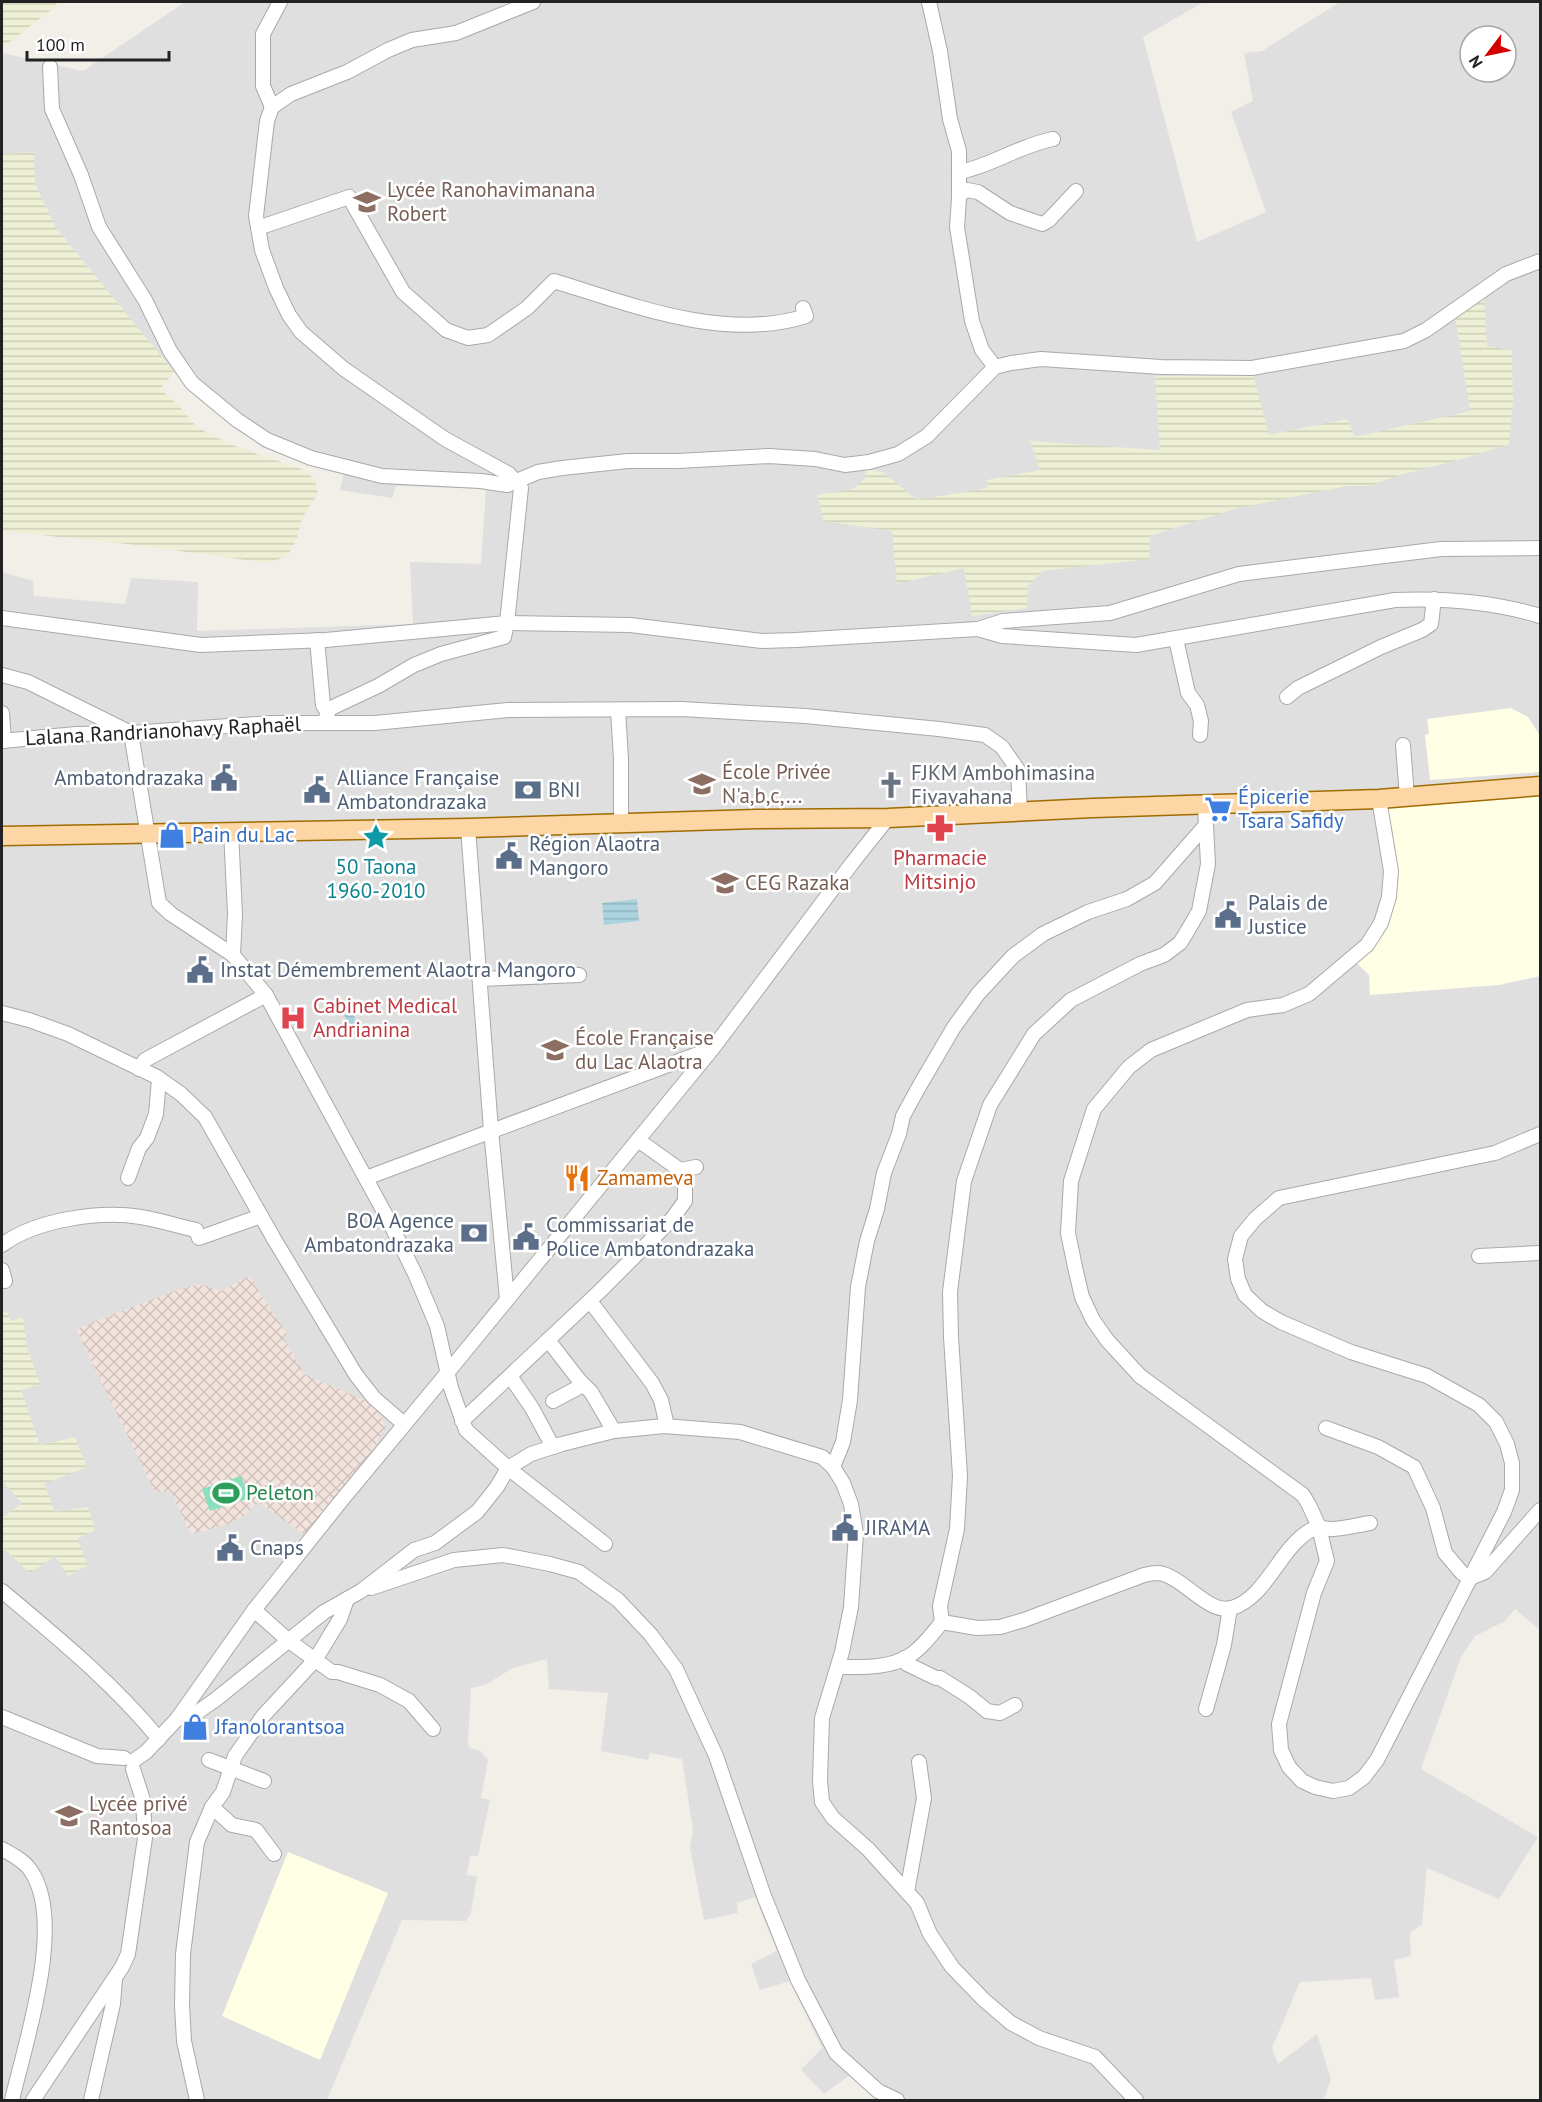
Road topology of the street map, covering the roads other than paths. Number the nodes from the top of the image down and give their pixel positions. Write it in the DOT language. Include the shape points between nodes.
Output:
graph roads {
  1 [pos="280,2"];
  2 [pos="533,2"];
  3 [pos="929,2"];
  4 [pos="50,67"];
  5 [pos="272,107"];
  6 [pos="1053,139"];
  7 [pos="959,172"];
  8 [pos="1076,191"];
  9 [pos="959,195"];
  10 [pos="258,228"];
  11 [pos="1540,261"];
  12 [pos="803,308"];
  13 [pos="995,367"];
  14 [pos="517,481"];
  15 [pos="1540,548"];
  16 [pos="1434,599"];
  17 [pos="1540,616"];
  18 [pos="2,618"];
  19 [pos="507,623"];
  20 [pos="978,629"];
  21 [pos="1176,639"];
  22 [pos="317,640"];
  23 [pos="2,675"];
  24 [pos="1287,697"];
  25 [pos="618,710"];
  26 [pos="2,713"];
  27 [pos="327,717"];
  28 [pos="131,733"];
  29 [pos="1200,735"];
  30 [pos="3,741"];
  31 [pos="1403,745"];
  32 [pos="1540,786"];
  33 [pos="1407,797"];
  34 [pos="1379,799"];
  35 [pos="1204,806"];
  36 [pos="1020,812"];
  37 [pos="888,818"];
  38 [pos="621,824"];
  39 [pos="1204,826"];
  40 [pos="468,828"];
  41 [pos="231,831"];
  42 [pos="147,832"];
  43 [pos="2,836"];
  44 [pos="233,955"];
  45 [pos="579,975"];
  46 [pos="480,980"];
  47 [pos="266,995"];
  48 [pos="2,1013"];
  49 [pos="713,1048"];
  50 [pos="139,1069"];
  51 [pos="159,1079"];
  52 [pos="491,1130"];
  53 [pos="1540,1134"];
  54 [pos="638,1140"];
  55 [pos="696,1167"];
  56 [pos="680,1170"];
  57 [pos="128,1178"];
  58 [pos="366,1178"];
  59 [pos="261,1216"];
  60 [pos="2,1245"];
  61 [pos="1540,1253"];
  62 [pos="1479,1256"];
  63 [pos="507,1299"];
  64 [pos="590,1301"];
  65 [pos="548,1340"];
  66 [pos="448,1372"];
  67 [pos="510,1376"];
  68 [pos="584,1385"];
  69 [pos="553,1401"];
  70 [pos="462,1421"];
  71 [pos="404,1424"];
  72 [pos="667,1426"];
  73 [pos="1326,1428"];
  74 [pos="614,1431"];
  75 [pos="553,1447"];
  76 [pos="833,1467"];
  77 [pos="508,1468"];
  78 [pos="1540,1510"];
  79 [pos="1370,1523"];
  80 [pos="1319,1527"];
  81 [pos="605,1544"];
  82 [pos="1470,1578"];
  83 [pos="2,1591"];
  84 [pos="361,1591"];
  85 [pos="347,1599"];
  86 [pos="1230,1608"];
  87 [pos="254,1610"];
  88 [pos="942,1622"];
  89 [pos="289,1641"];
  90 [pos="904,1658"];
  91 [pos="315,1660"];
  92 [pos="838,1667"];
  93 [pos="1015,1705"];
  94 [pos="1206,1709"];
  95 [pos="2,1717"];
  96 [pos="177,1719"];
  97 [pos="433,1729"];
  98 [pos="159,1739"];
  99 [pos="209,1760"];
  100 [pos="919,1762"];
  101 [pos="125,1763"];
  102 [pos="231,1770"];
  103 [pos="264,1781"];
  104 [pos="212,1808"];
  105 [pos="2,1849"];
  106 [pos="274,1854"];
  107 [pos="907,1892"];
  108 [pos="115,1978"];
  109 [pos="12,2100"];
  110 [pos="33,2100"];
  111 [pos="91,2100"];
  112 [pos="197,2100"];
  113 [pos="897,2100"];
  114 [pos="1136,2100"];
  1 -- 5 [label="street" via="263,34 263,86"];
  2 -- 5 [label="street" via="456,33 412,40 291,94"];
  3 -- 7 [label="street" via="959,151"];
  4 -- 14 [label="street" via="52,109 99,227 192,383 267,440 311,458 382,476 507,485"];
  5 -- 10 [label="street" via="256,216"];
  6 -- 7 [label="street" via="977,169"];
  7 -- 9 [label="street"];
  8 -- 9 [label="street" via="1042,224 1010,213 978,192 967,190"];
  9 -- 13 [label="street" via="957,227 972,321 982,350"];
  10 -- 12 [label="street" via="349,197 403,292 446,330 468,339 488,334 527,308 554,281 696,322 785,323 806,316"];
  10 -- 14 [label="street" via="276,288 302,333 344,369 445,439"];
  11 -- 13 [label="street" via="1506,274 1404,341 1252,368 1041,359"];
  13 -- 14 [label="street" via="927,436 898,454 869,462 845,465 769,456 628,461 538,472"];
  14 -- 19 [label="street" via="521,499"];
  15 -- 20 [label="street" via="1441,549 1239,574 1110,613 1003,621"];
  16 -- 17 [label="street" via="1522,610"];
  16 -- 21 [label="street" via="1395,600"];
  16 -- 24 [label="street" via="1431,624 1422,630 1298,688"];
  18 -- 22 [label="street" via="201,645"];
  19 -- 20 [label="street" via="630,625 762,641"];
  19 -- 22 [label="street"];
  19 -- 27 [label="street" via="504,637 414,665 329,709"];
  20 -- 21 [label="street" via="1002,636 1080,643 1136,645"];
  21 -- 29 [label="street" via="1188,693 1197,705"];
  22 -- 27 [label="street"];
  23 -- 28 [label="street" via="37,686"];
  25 -- 27 [label="street, Lalana Randrianohavy Raphaël" via="508,710 375,723"];
  25 -- 36 [label="street, Lalana Randrianohavy Raphaël" via="681,709 805,716 985,735 1002,747 1018,770"];
  25 -- 38 [label="street"];
  26 -- 30 [label="street"];
  27 -- 28 [label="street, Lalana Randrianohavy Raphaël"];
  28 -- 30 [label="street, Lalana Randrianohavy Raphaël"];
  28 -- 42 [label="street"];
  31 -- 33 [label="street"];
  32 -- 33 [label="main road"];
  33 -- 34 [label="main road"];
  34 -- 35 [label="main road"];
  34 -- 80 [label="street" via="1391,871 1390,888 1381,923 1368,945 1309,994 1283,1005 1247,1010 1151,1050 1129,1067 1094,1109 1071,1181 1068,1233 1075,1267 1082,1297 1107,1340 1140,1376 1303,1495"];
  35 -- 36 [label="main road"];
  35 -- 39 [label="street"];
  36 -- 37 [label="main road"];
  37 -- 38 [label="main road"];
  37 -- 49 [label="street"];
  38 -- 40 [label="main road"];
  39 -- 76 [label="street" via="1155,883 1043,934 1013,956 954,1027 920,1085 903,1116 867,1241 858,1287 850,1400 843,1442"];
  39 -- 88 [label="street" via="1208,864 1199,911 1180,943 1164,955 1071,1000 1034,1034 990,1106 964,1181 950,1292 960,1476 957,1529 940,1606"];
  40 -- 41 [label="main road"];
  40 -- 46 [label="street"];
  41 -- 42 [label="main road"];
  41 -- 44 [label="street"];
  42 -- 43 [label="main road"];
  42 -- 44 [label="street" via="159,903"];
  44 -- 47 [label="street"];
  45 -- 46 [label="street"];
  46 -- 52 [label="street"];
  47 -- 50 [label="street" via="145,1060"];
  47 -- 58 [label="street"];
  48 -- 50 [label="street" via="68,1034"];
  49 -- 52 [label="street"];
  49 -- 54 [label="street"];
  50 -- 51 [label="street"];
  51 -- 57 [label="street" via="156,1114"];
  51 -- 59 [label="street" via="205,1117"];
  52 -- 58 [label="street"];
  52 -- 63 [label="street"];
  53 -- 82 [label="street" via="1495,1154 1279,1198 1241,1236 1235,1259 1245,1295 1262,1311 1351,1352 1427,1376 1479,1405 1496,1422 1512,1463 1512,1490"];
  54 -- 56 [label="street"];
  54 -- 63 [label="street"];
  55 -- 56 [label="street"];
  56 -- 64 [label="street" via="685,1201"];
  58 -- 66 [label="street" via="438,1326"];
  59 -- 60 [label="street" via="200,1238 196,1230 140,1217 108,1215 44,1224 27,1229"];
  59 -- 71 [label="street" via="356,1375 374,1398"];
  61 -- 62 [label="street"];
  63 -- 66 [label="street"];
  64 -- 65 [label="street"];
  64 -- 72 [label="street" via="652,1383"];
  65 -- 67 [label="street"];
  65 -- 68 [label="street"];
  66 -- 70 [label="street"];
  66 -- 71 [label="street"];
  67 -- 70 [label="street"];
  67 -- 75 [label="street"];
  68 -- 69 [label="street"];
  68 -- 74 [label="street"];
  70 -- 77 [label="street" via="466,1430"];
  71 -- 87 [label="street"];
  72 -- 74 [label="street"];
  72 -- 76 [label="street" via="740,1432 822,1457"];
  73 -- 82 [label="street" via="1378,1447 1414,1467 1433,1508 1445,1553"];
  74 -- 75 [label="street"];
  75 -- 77 [label="street"];
  76 -- 92 [label="street" via="851,1504 856,1534 851,1607"];
  77 -- 81 [label="street"];
  77 -- 84 [label="street" via="477,1512 435,1543 414,1550"];
  78 -- 82 [label="street" via="1485,1572"];
  79 -- 80 [label="street" via="1332,1529"];
  80 -- 82 [label="street" via="1327,1561 1314,1593 1279,1724 1281,1749 1289,1767 1302,1781 1315,1787 1333,1791 1349,1788 1377,1760"];
  80 -- 86 [label="street" via="1295,1544 1254,1593"];
  83 -- 98 [label="street" via="73,1650"];
  84 -- 85 [label="street"];
  84 -- 113 [label="street" via="454,1560 502,1555 579,1572 618,1600 676,1669 716,1756 764,1896 798,1980 836,2053 878,2091"];
  85 -- 89 [label="street"];
  85 -- 91 [label="street" via="340,1619"];
  86 -- 88 [label="street" via="1215,1606 1158,1573 1000,1627"];
  86 -- 94 [label="street"];
  87 -- 89 [label="street"];
  87 -- 96 [label="street"];
  88 -- 90 [label="street"];
  89 -- 91 [label="street"];
  89 -- 96 [label="street" via="215,1700 192,1716"];
  90 -- 92 [label="street" via="871,1667"];
  90 -- 93 [label="street" via="907,1664 940,1678 987,1711 1000,1713"];
  91 -- 97 [label="street" via="332,1672 380,1685 409,1701"];
  91 -- 102 [label="street" via="263,1716 235,1756"];
  92 -- 107 [label="street" via="822,1718 822,1802"];
  95 -- 101 [label="street" via="97,1756"];
  96 -- 98 [label="street"];
  98 -- 101 [label="street" via="146,1752"];
  99 -- 102 [label="street"];
  100 -- 107 [label="street" via="924,1798"];
  101 -- 108 [label="street" via="140,1788 145,1838 132,1937"];
  102 -- 103 [label="street"];
  102 -- 104 [label="street"];
  104 -- 106 [label="street" via="232,1825 256,1830"];
  104 -- 112 [label="street" via="197,1842 183,1954 184,2042"];
  105 -- 109 [label="street" via="31,1870 44,1912 39,1985"];
  107 -- 114 [label="street" via="952,1967 984,2000 1011,2023 1039,2038 1095,2057"];
  108 -- 110 [label="street"];
  108 -- 111 [label="street" via="113,2004"];
}
